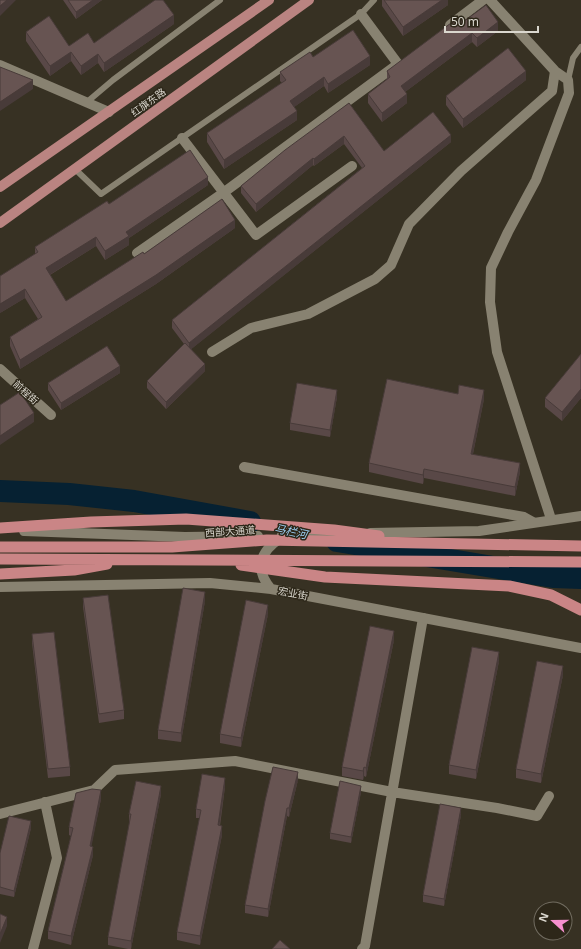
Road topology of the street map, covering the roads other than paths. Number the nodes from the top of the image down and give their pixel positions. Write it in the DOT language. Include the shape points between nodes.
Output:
graph roads {
  1 [pos="220,0"];
  2 [pos="269,0"];
  3 [pos="309,0"];
  4 [pos="374,0"];
  5 [pos="483,0"];
  6 [pos="490,0"];
  7 [pos="361,14"];
  8 [pos="440,32"];
  9 [pos="581,47"];
  10 [pos="0,65"];
  11 [pos="555,71"];
  12 [pos="568,80"];
  13 [pos="87,102"];
  14 [pos="110,112"];
  15 [pos="182,138"];
  16 [pos="352,166"];
  17 [pos="75,169"];
  18 [pos="0,187"];
  19 [pos="224,193"];
  20 [pos="0,222"];
  21 [pos="137,253"];
  22 [pos="212,352"];
  23 [pos="0,370"];
  24 [pos="51,415"];
  25 [pos="244,467"];
  26 [pos="581,516"];
  27 [pos="551,519"];
  28 [pos="533,522"];
  29 [pos="0,529"];
  30 [pos="286,535"];
  31 [pos="431,543"];
  32 [pos="581,546"];
  33 [pos="0,548"];
  34 [pos="136,558"];
  35 [pos="195,558"];
  36 [pos="0,559"];
  37 [pos="581,562"];
  38 [pos="0,574"];
  39 [pos="0,588"];
  40 [pos="271,589"];
  41 [pos="581,610"];
  42 [pos="423,618"];
  43 [pos="581,648"];
  44 [pos="392,792"];
  45 [pos="549,796"];
  46 [pos="45,802"];
  47 [pos="1,815"];
  48 [pos="365,948"];
  49 [pos="33,949"];
  1 -- 13 [label="lane"];
  2 -- 14 [label="main road, 红旗东路"];
  3 -- 17 [label="main road, 红旗东路"];
  4 -- 7 [label="lane"];
  5 -- 8 [label="street"];
  6 -- 11 [label="street"];
  7 -- 15 [label="lane"];
  7 -- 19 [label="street" via="401,62"];
  9 -- 12 [label="lane" via="573,58"];
  10 -- 13 [label="street"];
  11 -- 12 [label="street"];
  11 -- 22 [label="street" via="552,91 462,171 409,224 390,265 375,279 308,314 251,328"];
  12 -- 27 [label="street" via="569,93 536,180 491,268 490,302 497,352"];
  13 -- 14 [label="street"];
  14 -- 18 [label="main road, 红旗东路"];
  15 -- 17 [label="lane" via="100,194"];
  15 -- 19 [label="street"];
  16 -- 19 [label="street" via="256,235"];
  17 -- 20 [label="main road, 红旗东路"];
  19 -- 21 [label="street"];
  23 -- 24 [label="street, 前程街"];
  25 -- 28 [label="street" via="524,517"];
  26 -- 27 [label="street"];
  27 -- 28 [label="street"];
  28 -- 30 [label="street" via="479,531"];
  29 -- 30 [label="street" via="185,538"];
  29 -- 31 [label="highway" via="186,519 334,530"];
  30 -- 40 [label="street" via="270,545 261,563 264,581"];
  31 -- 32 [label="highway, 西部大通道"];
  31 -- 33 [label="highway, 西部大通道" via="267,540 172,547"];
  34 -- 35 [label="highway"];
  34 -- 36 [label="highway"];
  34 -- 38 [label="highway" via="74,570"];
  35 -- 37 [label="highway"];
  35 -- 41 [label="highway" via="325,577 508,586 551,595"];
  39 -- 40 [label="street, 宏业街" via="210,583"];
  40 -- 42 [label="street, 宏业街"];
  42 -- 43 [label="street, 宏业街"];
  42 -- 44 [label="street"];
  44 -- 45 [label="street" via="537,816"];
  44 -- 46 [label="street" via="235,761 115,770 94,790"];
  44 -- 48 [label="street"];
  46 -- 47 [label="street"];
  46 -- 49 [label="street" via="58,858"];
}
